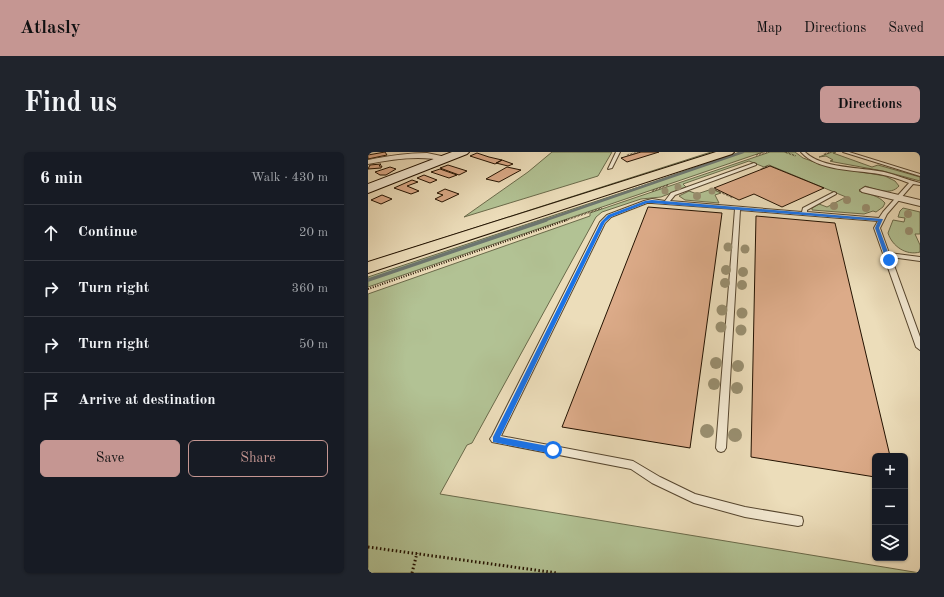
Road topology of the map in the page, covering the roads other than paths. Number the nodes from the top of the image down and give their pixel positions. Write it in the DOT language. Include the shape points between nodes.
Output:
graph roads {
  1 [pos="463,152"];
  2 [pos="618,152"];
  3 [pos="706,152"];
  4 [pos="728,152"];
  5 [pos="803,152"];
  6 [pos="845,152"];
  7 [pos="446,158"];
  8 [pos="368,162"];
  9 [pos="754,164"];
  10 [pos="610,168"];
  11 [pos="920,175"];
  12 [pos="912,182"];
  13 [pos="920,184"];
  14 [pos="368,189"];
  15 [pos="865,190"];
  16 [pos="834,193"];
  17 [pos="899,199"];
  18 [pos="666,202"];
  19 [pos="920,204"];
  20 [pos="738,208"];
  21 [pos="804,214"];
  22 [pos="881,220"];
  23 [pos="887,255"];
  24 [pos="368,259"];
  25 [pos="920,259"];
  26 [pos="368,268"];
  27 [pos="920,347"];
  28 [pos="721,448"];
  29 [pos="798,521"];
  1 -- 7 [label="street"];
  2 -- 10 [label="lane"];
  3 -- 24 [label="highway"];
  4 -- 26 [label="highway"];
  5 -- 12 [label="lane" via="828,164 882,173"];
  6 -- 11 [label="lane"];
  7 -- 8 [label="street" via="411,156"];
  7 -- 14 [label="street"];
  9 -- 18 [label="lane" via="673,194"];
  12 -- 13 [label="lane"];
  12 -- 17 [label="lane"];
  15 -- 17 [label="street"];
  16 -- 21 [label="lane" via="809,205"];
  17 -- 19 [label="street"];
  17 -- 22 [label="lane"];
  18 -- 20 [label="lane"];
  18 -- 29 [label="lane" via="646,202 606,218 495,440 633,465 656,480 694,498 745,512"];
  20 -- 21 [label="lane"];
  20 -- 28 [label="lane"];
  21 -- 22 [label="lane"];
  22 -- 23 [label="lane" via="877,228"];
  23 -- 25 [label="lane"];
  23 -- 27 [label="lane"];
}
